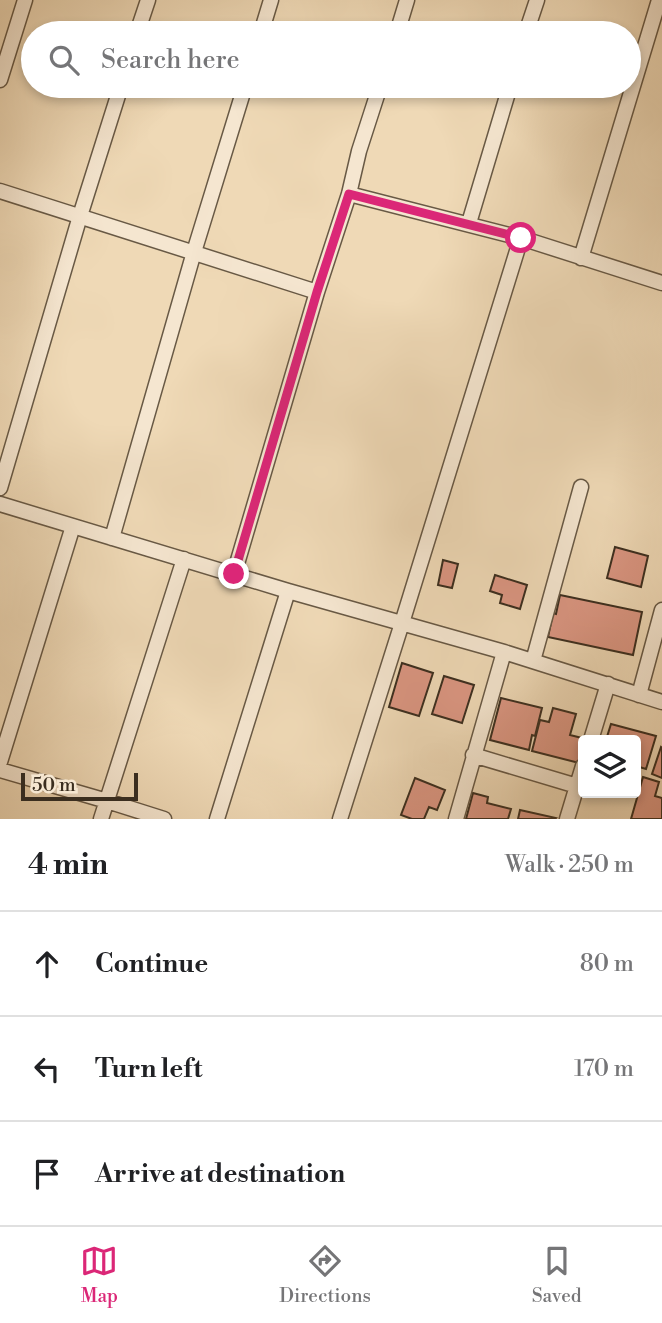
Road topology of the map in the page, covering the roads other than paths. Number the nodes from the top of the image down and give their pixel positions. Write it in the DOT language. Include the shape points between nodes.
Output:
graph roads {
  1 [pos="25,0"];
  2 [pos="148,0"];
  3 [pos="271,0"];
  4 [pos="407,0"];
  5 [pos="537,0"];
  6 [pos="659,0"];
  7 [pos="141,21"];
  8 [pos="265,21"];
  9 [pos="401,21"];
  10 [pos="530,21"];
  11 [pos="641,59"];
  12 [pos="0,80"];
  13 [pos="117,98"];
  14 [pos="241,98"];
  15 [pos="376,98"];
  16 [pos="506,98"];
  17 [pos="629,98"];
  18 [pos="0,191"];
  19 [pos="349,194"];
  20 [pos="80,216"];
  21 [pos="469,223"];
  22 [pos="521,238"];
  23 [pos="194,252"];
  24 [pos="580,258"];
  25 [pos="662,283"];
  26 [pos="317,292"];
  27 [pos="581,486"];
  28 [pos="0,488"];
  29 [pos="0,504"];
  30 [pos="73,526"];
  31 [pos="112,538"];
  32 [pos="184,559"];
  33 [pos="234,574"];
  34 [pos="288,591"];
  35 [pos="662,610"];
  36 [pos="402,623"];
  37 [pos="504,652"];
  38 [pos="533,661"];
  39 [pos="608,684"];
  40 [pos="639,695"];
  41 [pos="662,702"];
  42 [pos="593,735"];
  43 [pos="473,755"];
  44 [pos="0,762"];
  45 [pos="0,770"];
  46 [pos="578,783"];
  47 [pos="577,786"];
  48 [pos="107,801"];
  49 [pos="102,819"];
  50 [pos="164,819"];
  51 [pos="217,819"];
  52 [pos="340,819"];
  53 [pos="456,819"];
  54 [pos="567,819"];
  1 -- 12 [label="street"];
  2 -- 7 [label="street"];
  3 -- 8 [label="street"];
  4 -- 9 [label="street"];
  5 -- 10 [label="street"];
  6 -- 11 [label="street"];
  13 -- 20 [label="street"];
  14 -- 23 [label="street"];
  15 -- 19 [label="street"];
  16 -- 21 [label="street"];
  17 -- 24 [label="street"];
  18 -- 20 [label="street"];
  19 -- 21 [label="street"];
  19 -- 26 [label="street"];
  20 -- 23 [label="street"];
  20 -- 28 [label="street"];
  21 -- 22 [label="street"];
  22 -- 24 [label="street"];
  22 -- 36 [label="street"];
  23 -- 26 [label="street"];
  23 -- 31 [label="street"];
  24 -- 25 [label="street"];
  26 -- 33 [label="street"];
  27 -- 38 [label="street"];
  29 -- 30 [label="street"];
  30 -- 31 [label="street"];
  30 -- 44 [label="street"];
  31 -- 32 [label="street"];
  32 -- 33 [label="street"];
  32 -- 48 [label="street"];
  33 -- 34 [label="street"];
  34 -- 36 [label="street"];
  34 -- 51 [label="street"];
  35 -- 40 [label="street"];
  36 -- 37 [label="street"];
  36 -- 52 [label="street"];
  37 -- 38 [label="street"];
  37 -- 43 [label="street"];
  38 -- 39 [label="street"];
  39 -- 40 [label="street"];
  39 -- 42 [label="street"];
  40 -- 41 [label="street"];
  43 -- 47 [label="street"];
  43 -- 53 [label="street"];
  45 -- 48 [label="street"];
  46 -- 47 [label="street"];
  47 -- 54 [label="street"];
  48 -- 49 [label="street"];
  48 -- 50 [label="street"];
}
